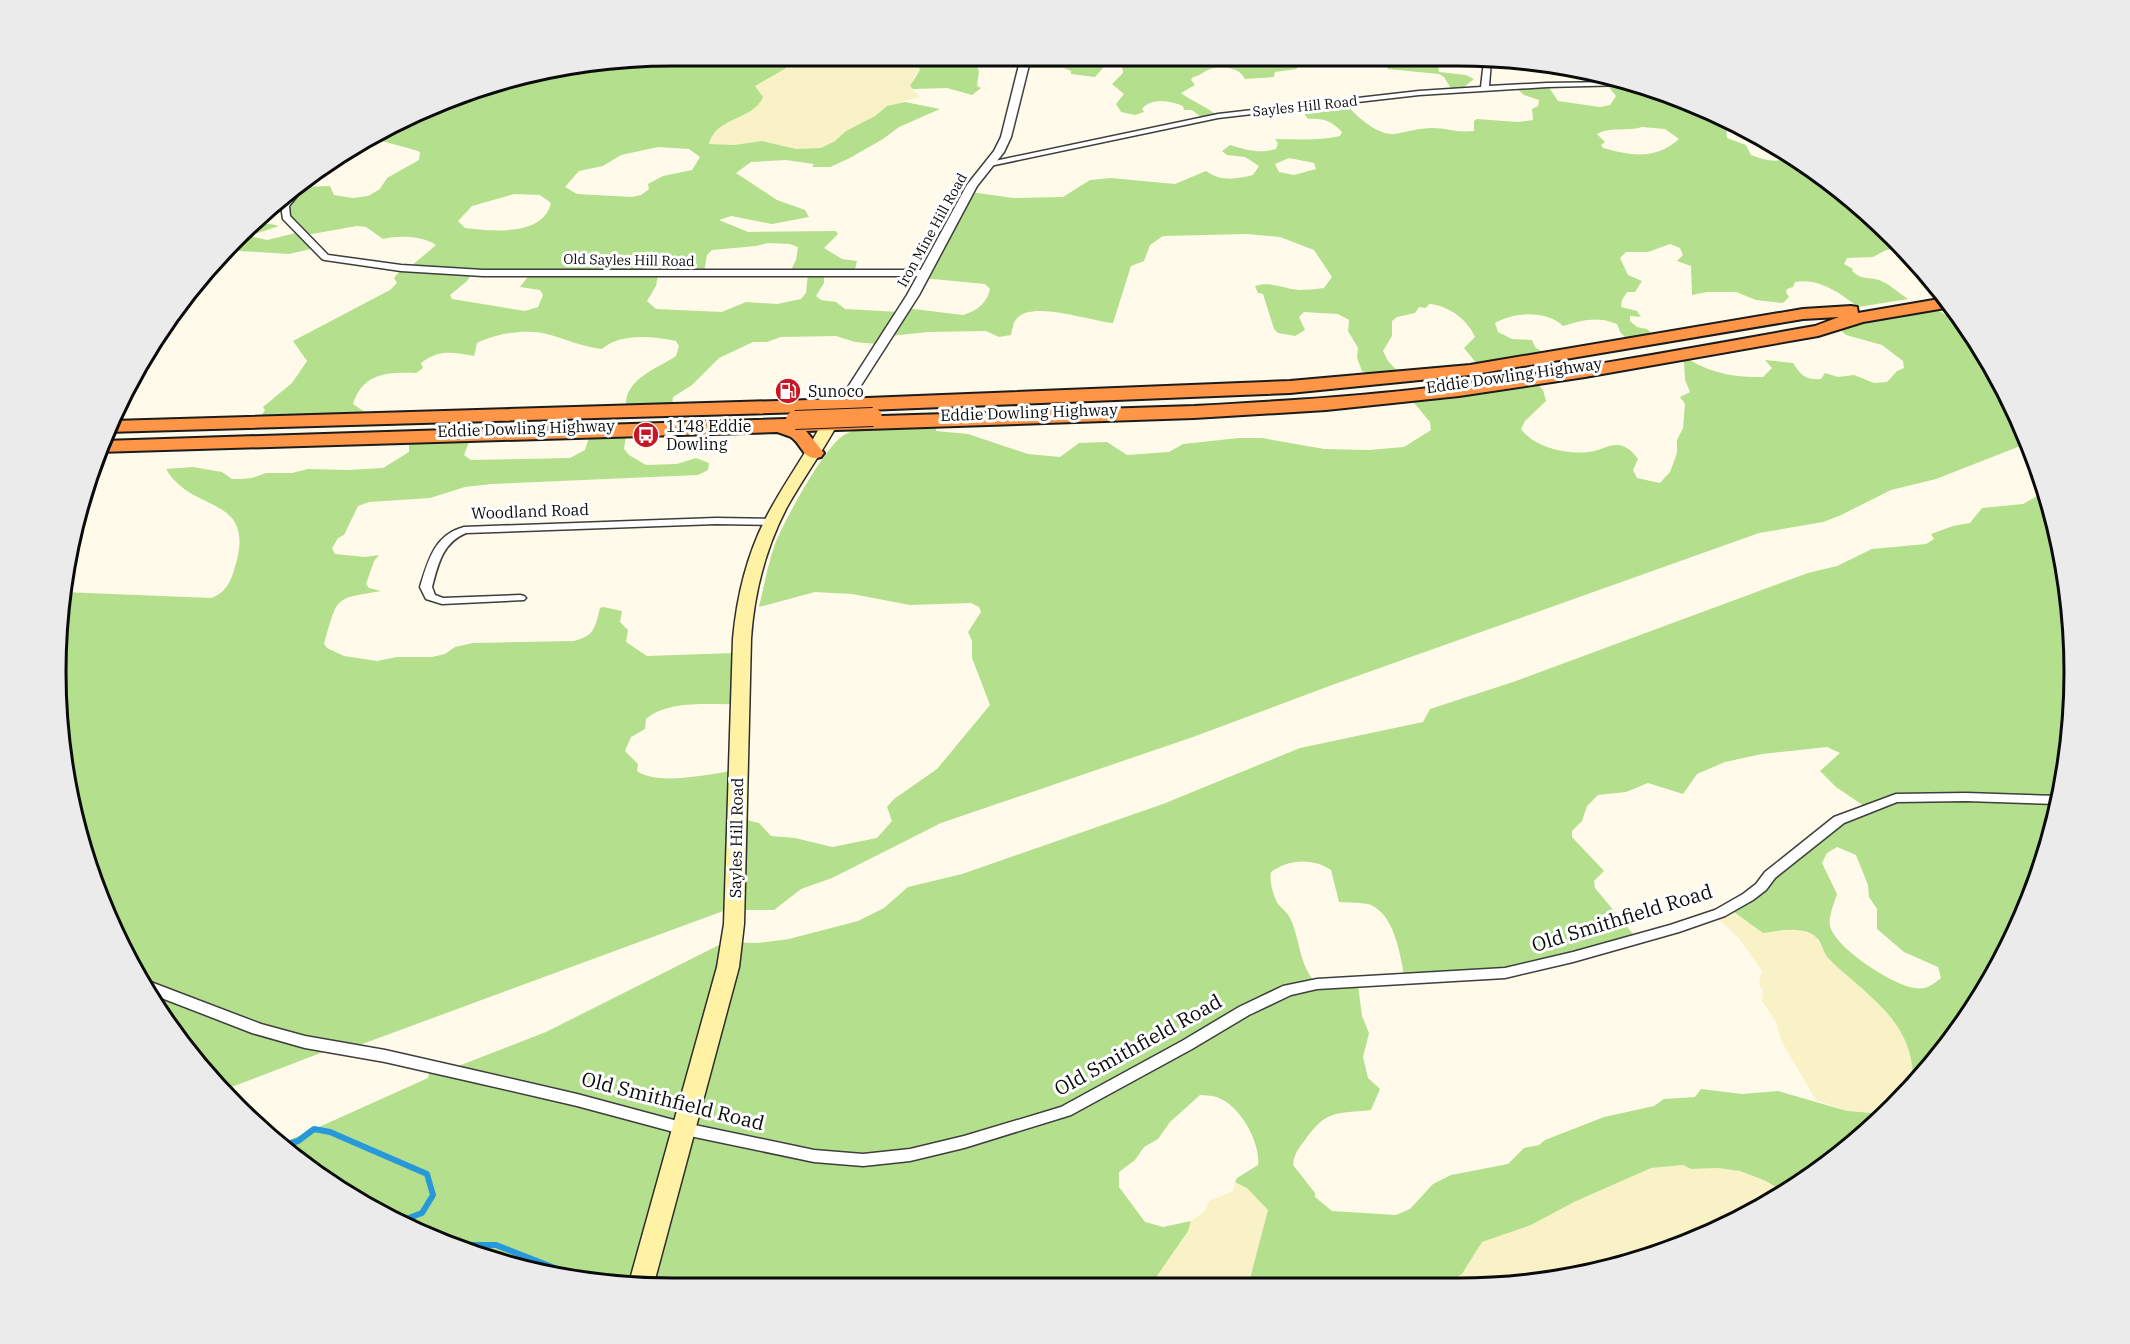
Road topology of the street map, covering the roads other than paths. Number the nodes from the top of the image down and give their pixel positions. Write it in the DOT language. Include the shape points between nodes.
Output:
graph roads {
  1 [pos="1023,66"];
  2 [pos="1487,67"];
  3 [pos="1605,85"];
  4 [pos="1485,88"];
  5 [pos="990,164"];
  6 [pos="286,205"];
  7 [pos="924,273"];
  8 [pos="1934,297"];
  9 [pos="1940,304"];
  10 [pos="1855,315"];
  11 [pos="843,405"];
  12 [pos="872,417"];
  13 [pos="790,420"];
  14 [pos="118,427"];
  15 [pos="116,432"];
  16 [pos="821,440"];
  17 [pos="112,441"];
  18 [pos="109,447"];
  19 [pos="772,522"];
  20 [pos="520,598"];
  21 [pos="2050,800"];
  22 [pos="156,990"];
  23 [pos="685,1129"];
  24 [pos="643,1277"];
  1 -- 5 [label="street, Iron Mine Hill Road" via="1006,137"];
  2 -- 4 [label="street"];
  3 -- 4 [label="street, Sayles Hill Road"];
  4 -- 5 [label="street, Sayles Hill Road" via="1218,116"];
  5 -- 7 [label="street, Iron Mine Hill Road" via="972,185"];
  6 -- 7 [label="street, Old Sayles Hill Road" via="286,217 320,254 334,260 401,268 483,273"];
  7 -- 11 [label="street, Iron Mine Hill Road"];
  8 -- 10 [label="highway"];
  9 -- 10 [label="highway"];
  10 -- 11 [label="highway" via="1803,314 1497,366 1378,380 1211,392"];
  10 -- 12 [label="highway, Eddie Dowling Highway" via="1818,331 1585,372 1406,396 1204,411"];
  11 -- 14 [label="highway"];
  11 -- 16 [label="street, Sayles Hill Road"];
  12 -- 13 [label="highway, Eddie Dowling Highway, bridge"];
  12 -- 16 [label="highway"];
  13 -- 15 [label="highway, Eddie Dowling Highway"];
  13 -- 16 [label="highway"];
  13 -- 16 [label="highway" via="800,435"];
  13 -- 17 [label="highway, Eddie Dowling Highway"];
  13 -- 18 [label="highway"];
  16 -- 19 [label="main road, Sayles Hill Road"];
  19 -- 20 [label="street, Woodland Road" via="464,530 445,539 426,587 430,597 442,601"];
  19 -- 23 [label="main road, Sayles Hill Road" via="757,555 743,617 734,924 728,967"];
  21 -- 23 [label="street, Old Smithfield Road" via="1896,798 1829,827 1770,875 1761,887 1720,913 1618,945 1504,973 1301,986 1244,1011 1066,1111 964,1142 910,1155 863,1160 823,1157"];
  22 -- 23 [label="street, Old Smithfield Road" via="257,1029 305,1042 484,1078"];
  23 -- 24 [label="main road, Sayles Hill Road"];
}
